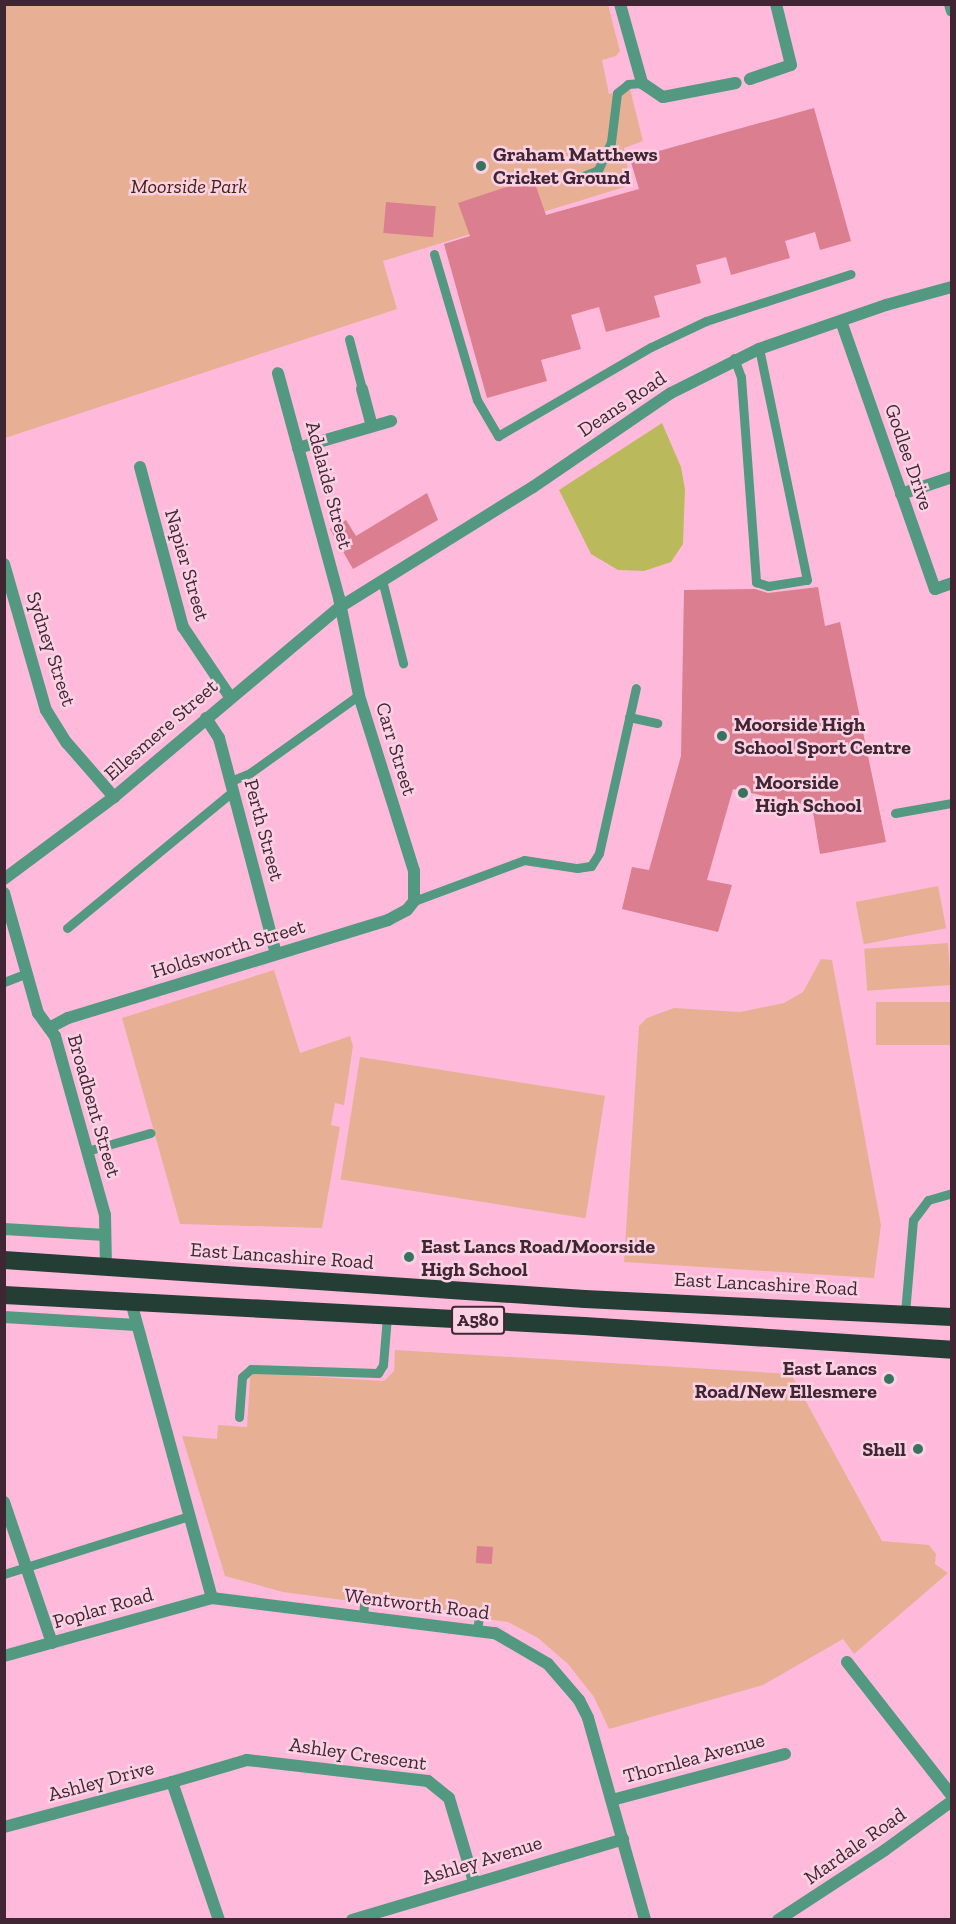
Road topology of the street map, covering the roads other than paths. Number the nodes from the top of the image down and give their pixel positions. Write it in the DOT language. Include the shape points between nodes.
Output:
graph roads {
  1 [pos="620,4"];
  2 [pos="776,4"];
  3 [pos="950,4"];
  4 [pos="951,11"];
  5 [pos="750,79"];
  6 [pos="642,83"];
  7 [pos="736,83"];
  8 [pos="571,181"];
  9 [pos="434,254"];
  10 [pos="851,274"];
  11 [pos="951,287"];
  12 [pos="841,321"];
  13 [pos="349,339"];
  14 [pos="759,349"];
  15 [pos="734,358"];
  16 [pos="278,373"];
  17 [pos="362,389"];
  18 [pos="391,421"];
  19 [pos="372,426"];
  20 [pos="298,448"];
  21 [pos="140,467"];
  22 [pos="951,477"];
  23 [pos="901,494"];
  24 [pos="4,564"];
  25 [pos="382,580"];
  26 [pos="951,583"];
  27 [pos="340,607"];
  28 [pos="403,663"];
  29 [pos="636,687"];
  30 [pos="359,694"];
  31 [pos="230,697"];
  32 [pos="629,717"];
  33 [pos="206,718"];
  34 [pos="657,723"];
  35 [pos="232,786"];
  36 [pos="114,797"];
  37 [pos="951,803"];
  38 [pos="895,813"];
  39 [pos="4,879"];
  40 [pos="4,893"];
  41 [pos="414,901"];
  42 [pos="67,928"];
  43 [pos="276,954"];
  44 [pos="27,974"];
  45 [pos="4,982"];
  46 [pos="49,1028"];
  47 [pos="150,1133"];
  48 [pos="87,1151"];
  49 [pos="951,1193"];
  50 [pos="4,1229"];
  51 [pos="105,1235"];
  52 [pos="4,1260"];
  53 [pos="106,1266"];
  54 [pos="4,1294"];
  55 [pos="131,1302"];
  56 [pos="905,1313"];
  57 [pos="387,1316"];
  58 [pos="4,1317"];
  59 [pos="951,1317"];
  60 [pos="136,1325"];
  61 [pos="951,1350"];
  62 [pos="239,1417"];
  63 [pos="4,1502"];
  64 [pos="189,1516"];
  65 [pos="26,1567"];
  66 [pos="4,1574"];
  67 [pos="212,1598"];
  68 [pos="52,1643"];
  69 [pos="4,1656"];
  70 [pos="847,1662"];
  71 [pos="785,1754"];
  72 [pos="172,1782"];
  73 [pos="951,1796"];
  74 [pos="612,1800"];
  75 [pos="951,1801"];
  76 [pos="4,1827"];
  77 [pos="622,1839"];
  78 [pos="474,1882"];
  79 [pos="219,1920"];
  80 [pos="352,1920"];
  81 [pos="645,1920"];
  82 [pos="778,1920"];
  1 -- 6 [label="street"];
  2 -- 5 [label="street" via="791,64"];
  3 -- 4 [label="street"];
  6 -- 7 [label="street" via="663,97"];
  6 -- 8 [label="lane" via="628,84 617,93 611,142 598,170"];
  9 -- 10 [label="lane" via="477,400 498,436 651,347 706,321"];
  11 -- 12 [label="street, Deans Road"];
  12 -- 14 [label="street, Deans Road"];
  12 -- 23 [label="street, Godlee Drive"];
  13 -- 17 [label="lane"];
  14 -- 15 [label="street, Deans Road"];
  14 -- 15 [label="lane" via="807,580 768,586 756,582 741,377"];
  15 -- 25 [label="street, Deans Road"];
  16 -- 20 [label="street, Adelaide Street"];
  17 -- 19 [label="street"];
  18 -- 19 [label="street"];
  19 -- 20 [label="street"];
  20 -- 27 [label="street, Adelaide Street"];
  21 -- 31 [label="street, Napier Street" via="183,627"];
  22 -- 23 [label="street"];
  23 -- 26 [label="street, Godlee Drive" via="934,589"];
  24 -- 36 [label="street, Sydney Street" via="46,710 67,743"];
  25 -- 27 [label="street, Deans Road"];
  25 -- 28 [label="lane"];
  27 -- 30 [label="street, Carr Street"];
  27 -- 31 [label="street, Ellesmere Street"];
  29 -- 32 [label="lane"];
  30 -- 35 [label="lane"];
  30 -- 41 [label="street, Carr Street" via="414,871"];
  31 -- 33 [label="street, Ellesmere Street"];
  32 -- 34 [label="lane"];
  32 -- 41 [label="lane" via="599,853 591,866 577,868 524,860"];
  33 -- 35 [label="street, Perth Street" via="219,738"];
  33 -- 36 [label="street, Ellesmere Street"];
  35 -- 42 [label="lane"];
  35 -- 43 [label="street, Perth Street"];
  36 -- 39 [label="street, Ellesmere Street"];
  37 -- 38 [label="lane"];
  40 -- 44 [label="street, Broadbent Street"];
  41 -- 43 [label="street, Holdsworth Street" via="407,910 388,920"];
  43 -- 46 [label="street, Holdsworth Street" via="68,1018"];
  44 -- 45 [label="lane"];
  44 -- 46 [label="street, Broadbent Street" via="38,1013"];
  46 -- 48 [label="street, Broadbent Street" via="55,1036"];
  47 -- 48 [label="lane"];
  48 -- 51 [label="street, Broadbent Street" via="105,1215"];
  49 -- 56 [label="lane" via="928,1200 914,1220"];
  50 -- 51 [label="street"];
  51 -- 53 [label="street, Broadbent Street"];
  52 -- 53 [label="highway, East Lancashire Road / A580"];
  53 -- 56 [label="highway, East Lancashire Road / A580" via="585,1299"];
  54 -- 55 [label="highway, A580"];
  55 -- 57 [label="highway, A580"];
  55 -- 60 [label="street"];
  56 -- 59 [label="highway, East Lancashire Road / A580"];
  57 -- 61 [label="highway, A580"];
  57 -- 62 [label="lane" via="383,1365 378,1373 251,1369 242,1377"];
  58 -- 60 [label="street"];
  60 -- 64 [label="street"];
  63 -- 65 [label="street"];
  64 -- 65 [label="lane"];
  64 -- 67 [label="street"];
  65 -- 66 [label="lane"];
  65 -- 68 [label="street"];
  67 -- 68 [label="street, Poplar Road"];
  67 -- 74 [label="street, Wentworth Road" via="478,1623 515,1641 568,1684 588,1718"];
  68 -- 69 [label="street, Poplar Road"];
  70 -- 73 [label="street"];
  71 -- 74 [label="street, Thornlea Avenue"];
  72 -- 76 [label="street, Ashley Drive"];
  72 -- 78 [label="street, Ashley Crescent" via="247,1760 428,1781 440,1789 453,1809"];
  72 -- 79 [label="street, Ashley Drive"];
  74 -- 77 [label="street, Wentworth Road"];
  75 -- 82 [label="street, Mardale Road" via="885,1851"];
  77 -- 78 [label="street, Ashley Avenue"];
  77 -- 81 [label="street, Wentworth Road"];
  78 -- 80 [label="street, Ashley Avenue"];
}
